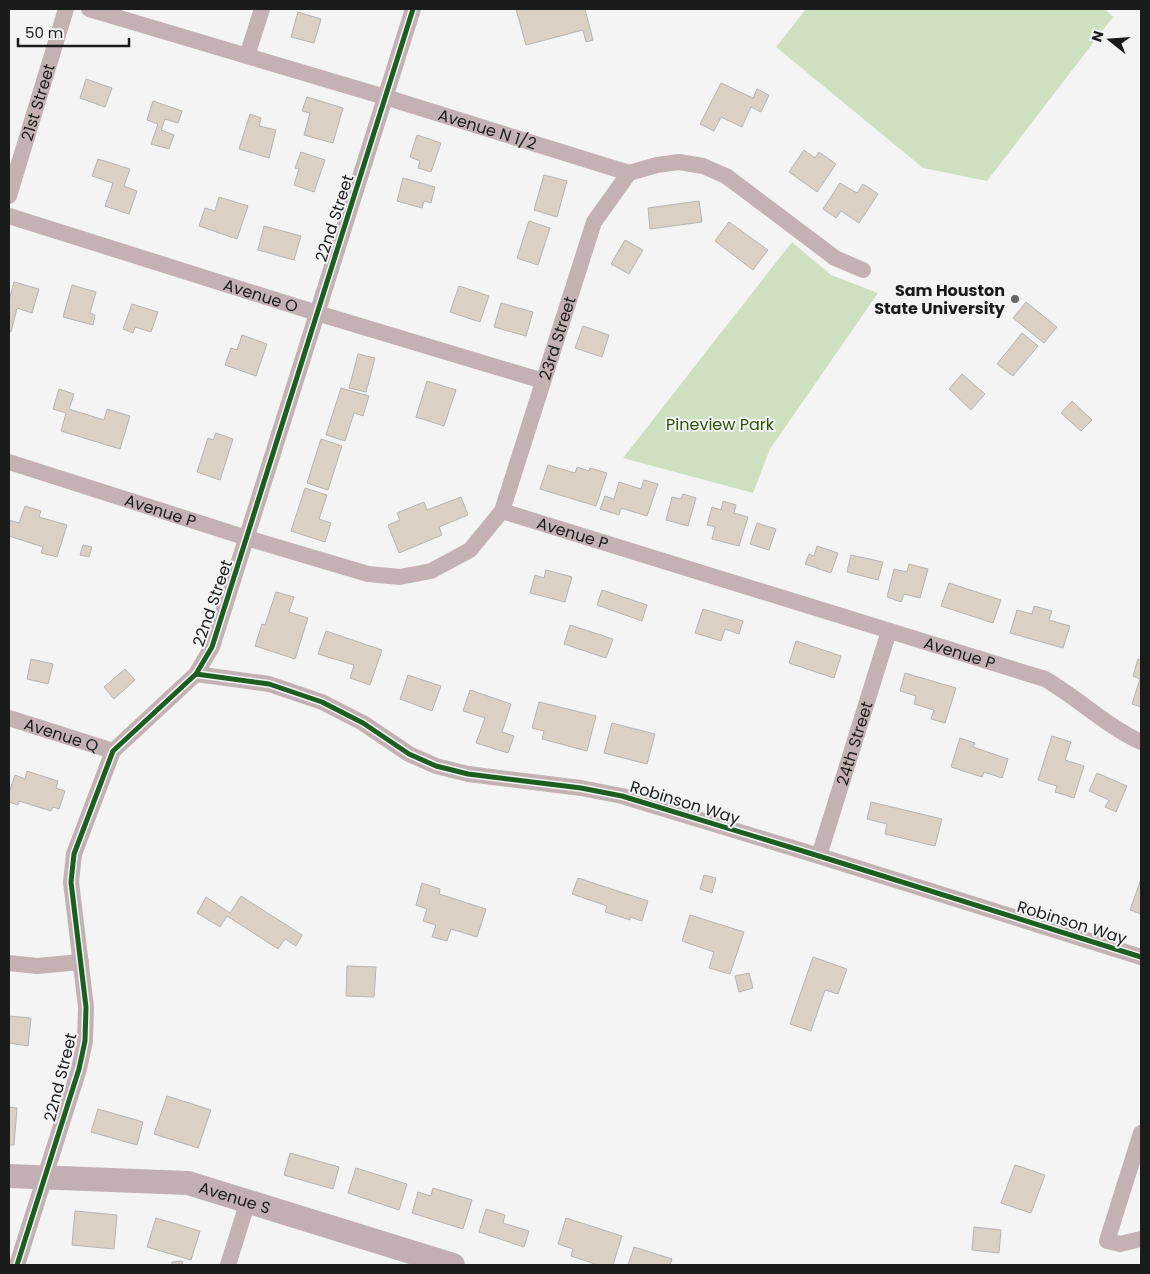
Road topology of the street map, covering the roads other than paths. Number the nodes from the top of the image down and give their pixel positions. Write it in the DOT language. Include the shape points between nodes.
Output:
graph roads {
  1 [pos="66,9"];
  2 [pos="89,9"];
  3 [pos="262,9"];
  4 [pos="413,9"];
  5 [pos="248,56"];
  6 [pos="385,97"];
  7 [pos="629,174"];
  8 [pos="9,196"];
  9 [pos="9,216"];
  10 [pos="863,270"];
  11 [pos="317,313"];
  12 [pos="543,381"];
  13 [pos="9,462"];
  14 [pos="502,511"];
  15 [pos="247,538"];
  16 [pos="889,631"];
  17 [pos="196,674"];
  18 [pos="9,718"];
  19 [pos="1141,742"];
  20 [pos="113,751"];
  21 [pos="819,856"];
  22 [pos="1141,957"];
  23 [pos="81,962"];
  24 [pos="9,963"];
  25 [pos="1141,1133"];
  26 [pos="9,1176"];
  27 [pos="46,1176"];
  28 [pos="248,1201"];
  29 [pos="1141,1239"];
  30 [pos="17,1265"];
  31 [pos="228,1265"];
  32 [pos="453,1265"];
  1 -- 8 [label="street, 21st Street"];
  2 -- 5 [label="street, Avenue N 1/2"];
  3 -- 5 [label="street"];
  4 -- 6 [label="street, 22nd Street"];
  5 -- 6 [label="street, Avenue N 1/2"];
  6 -- 7 [label="street, Avenue N 1/2"];
  6 -- 11 [label="street, 22nd Street"];
  7 -- 10 [label="street" via="679,162 703,166 726,176 835,258"];
  7 -- 12 [label="street, 23rd Street" via="594,222"];
  9 -- 11 [label="street, Avenue O"];
  11 -- 12 [label="street, Avenue O"];
  11 -- 15 [label="street, 22nd Street"];
  12 -- 14 [label="street, 23rd Street"];
  13 -- 15 [label="street, Avenue P"];
  14 -- 15 [label="street, Avenue P" via="470,550 431,571 400,577 368,574"];
  14 -- 16 [label="street, Avenue P"];
  15 -- 17 [label="street, 22nd Street" via="212,647"];
  16 -- 19 [label="street, Avenue P" via="1045,679 1104,721"];
  16 -- 21 [label="street, 24th Street"];
  17 -- 20 [label="street, 22nd Street"];
  17 -- 21 [label="street, Robinson Way" via="269,684 322,702 364,723 408,754 436,766 468,774 622,796"];
  18 -- 20 [label="street, Avenue Q"];
  20 -- 23 [label="street, 22nd Street" via="74,854 71,882"];
  21 -- 22 [label="street, Robinson Way"];
  23 -- 24 [label="street" via="37,966"];
  23 -- 27 [label="street, 22nd Street" via="86,1007 85,1041"];
  25 -- 29 [label="street" via="1107,1241 1120,1244"];
  26 -- 27 [label="street, Avenue S"];
  27 -- 28 [label="street, Avenue S" via="188,1183"];
  27 -- 30 [label="street, 22nd Street"];
  28 -- 31 [label="street"];
  28 -- 32 [label="street, Avenue S"];
}
